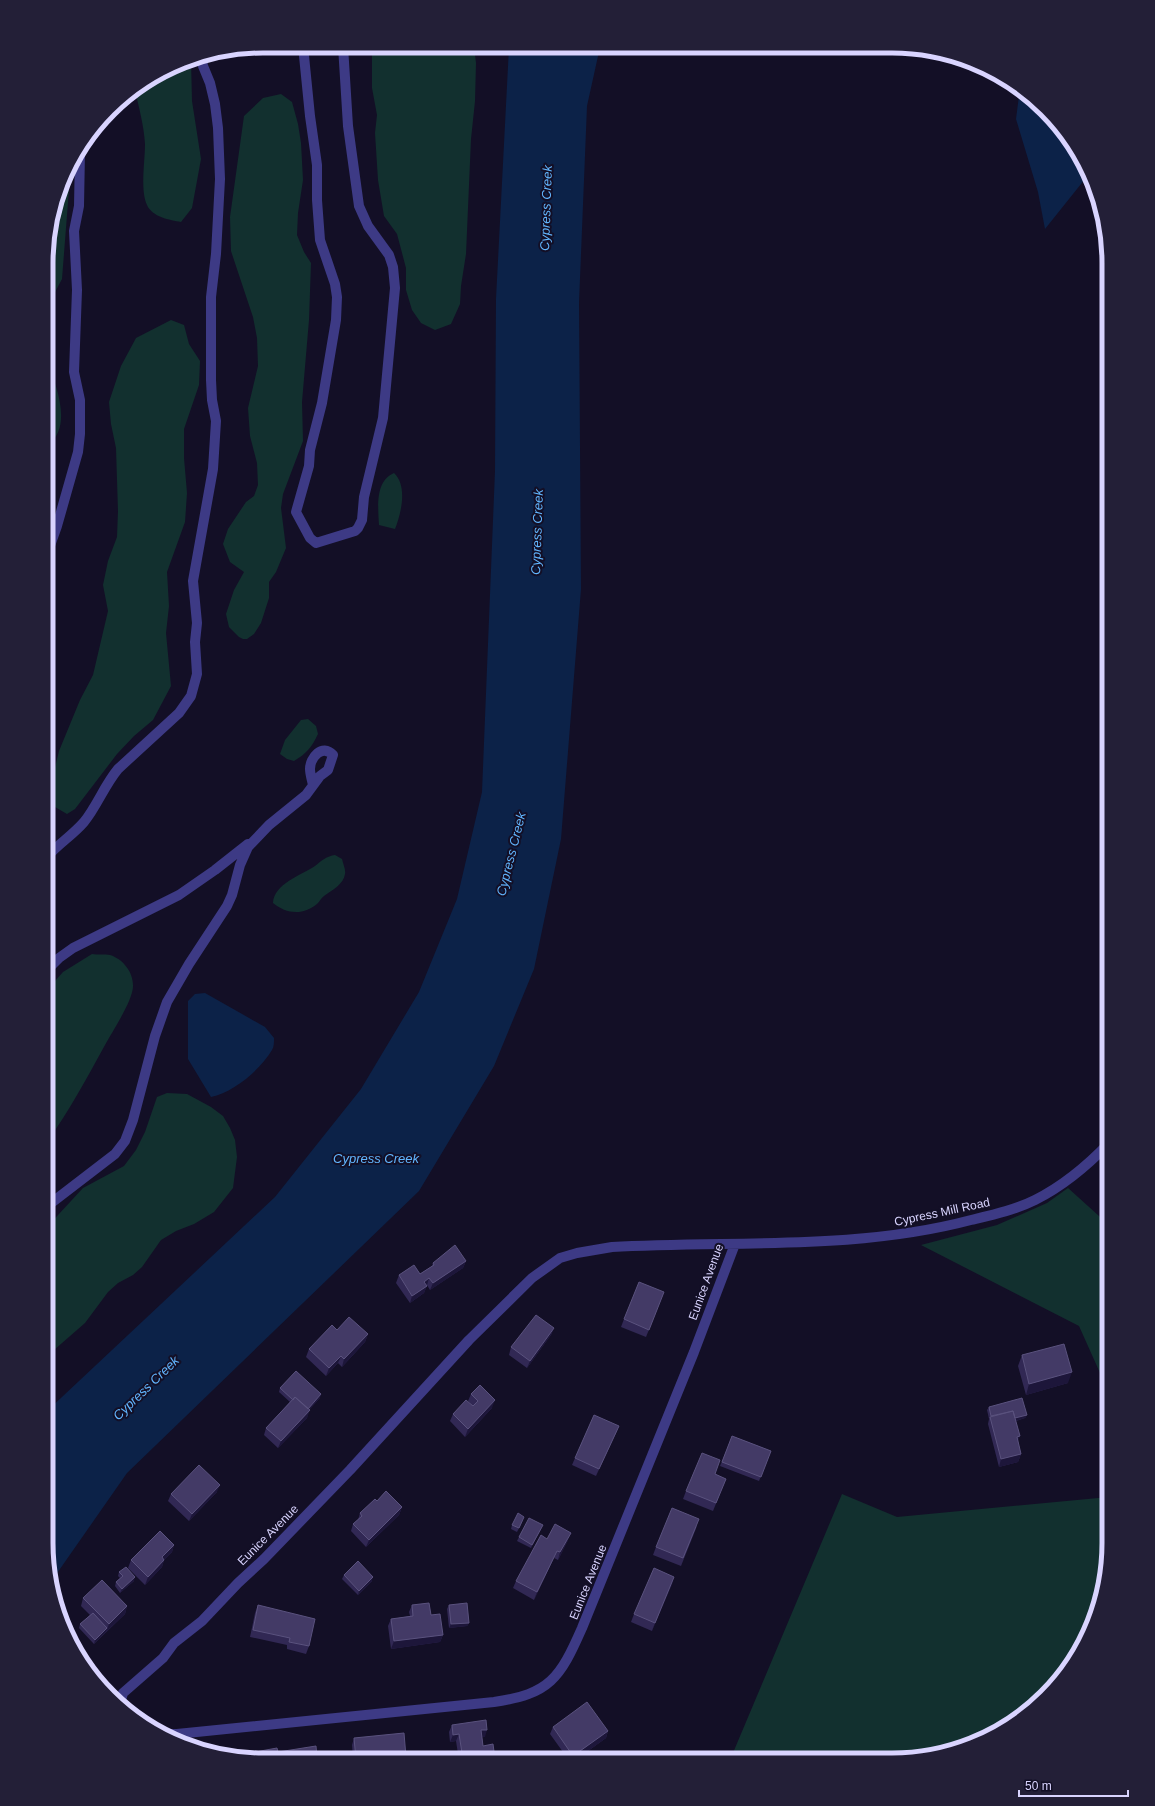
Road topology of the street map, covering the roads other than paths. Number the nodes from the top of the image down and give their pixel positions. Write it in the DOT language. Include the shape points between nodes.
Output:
graph roads {
  1 [pos="304,53"];
  2 [pos="343,53"];
  3 [pos="202,62"];
  4 [pos="80,160"];
  5 [pos="53,537"];
  6 [pos="313,785"];
  7 [pos="253,840"];
  8 [pos="53,851"];
  9 [pos="53,964"];
  10 [pos="1102,1150"];
  11 [pos="53,1202"];
  12 [pos="735,1244"];
  13 [pos="122,1699"];
  14 [pos="176,1734"];
  1 -- 2 [label="street" via="317,165 320,240 336,284 337,297 336,320 322,403 296,512 310,538 316,543 355,531 362,520 364,498 382,418 395,288 389,255 368,226 359,206 348,126"];
  3 -- 8 [label="street" via="215,104 220,179 211,297 211,380 216,422 210,495 193,581 197,622 197,674 190,696 179,714 118,769 82,824"];
  4 -- 5 [label="street" via="79,206 74,231 77,290 74,372 80,400 80,434 78,452"];
  6 -- 7 [label="street" via="306,795"];
  7 -- 9 [label="street" via="179,895 73,948"];
  7 -- 11 [label="street" via="240,865 227,906 167,1002 125,1141 110,1158"];
  10 -- 12 [label="street, Cypress Mill Road" via="1064,1182 1033,1201 1000,1213 913,1233 842,1240"];
  12 -- 13 [label="street, Eunice Avenue" via="623,1247 577,1253 560,1258 532,1278 469,1340 264,1559 202,1621 174,1643 163,1658 123,1694"];
  12 -- 14 [label="street, Eunice Avenue" via="582,1628 568,1661 558,1676 528,1695 494,1702"];
}
